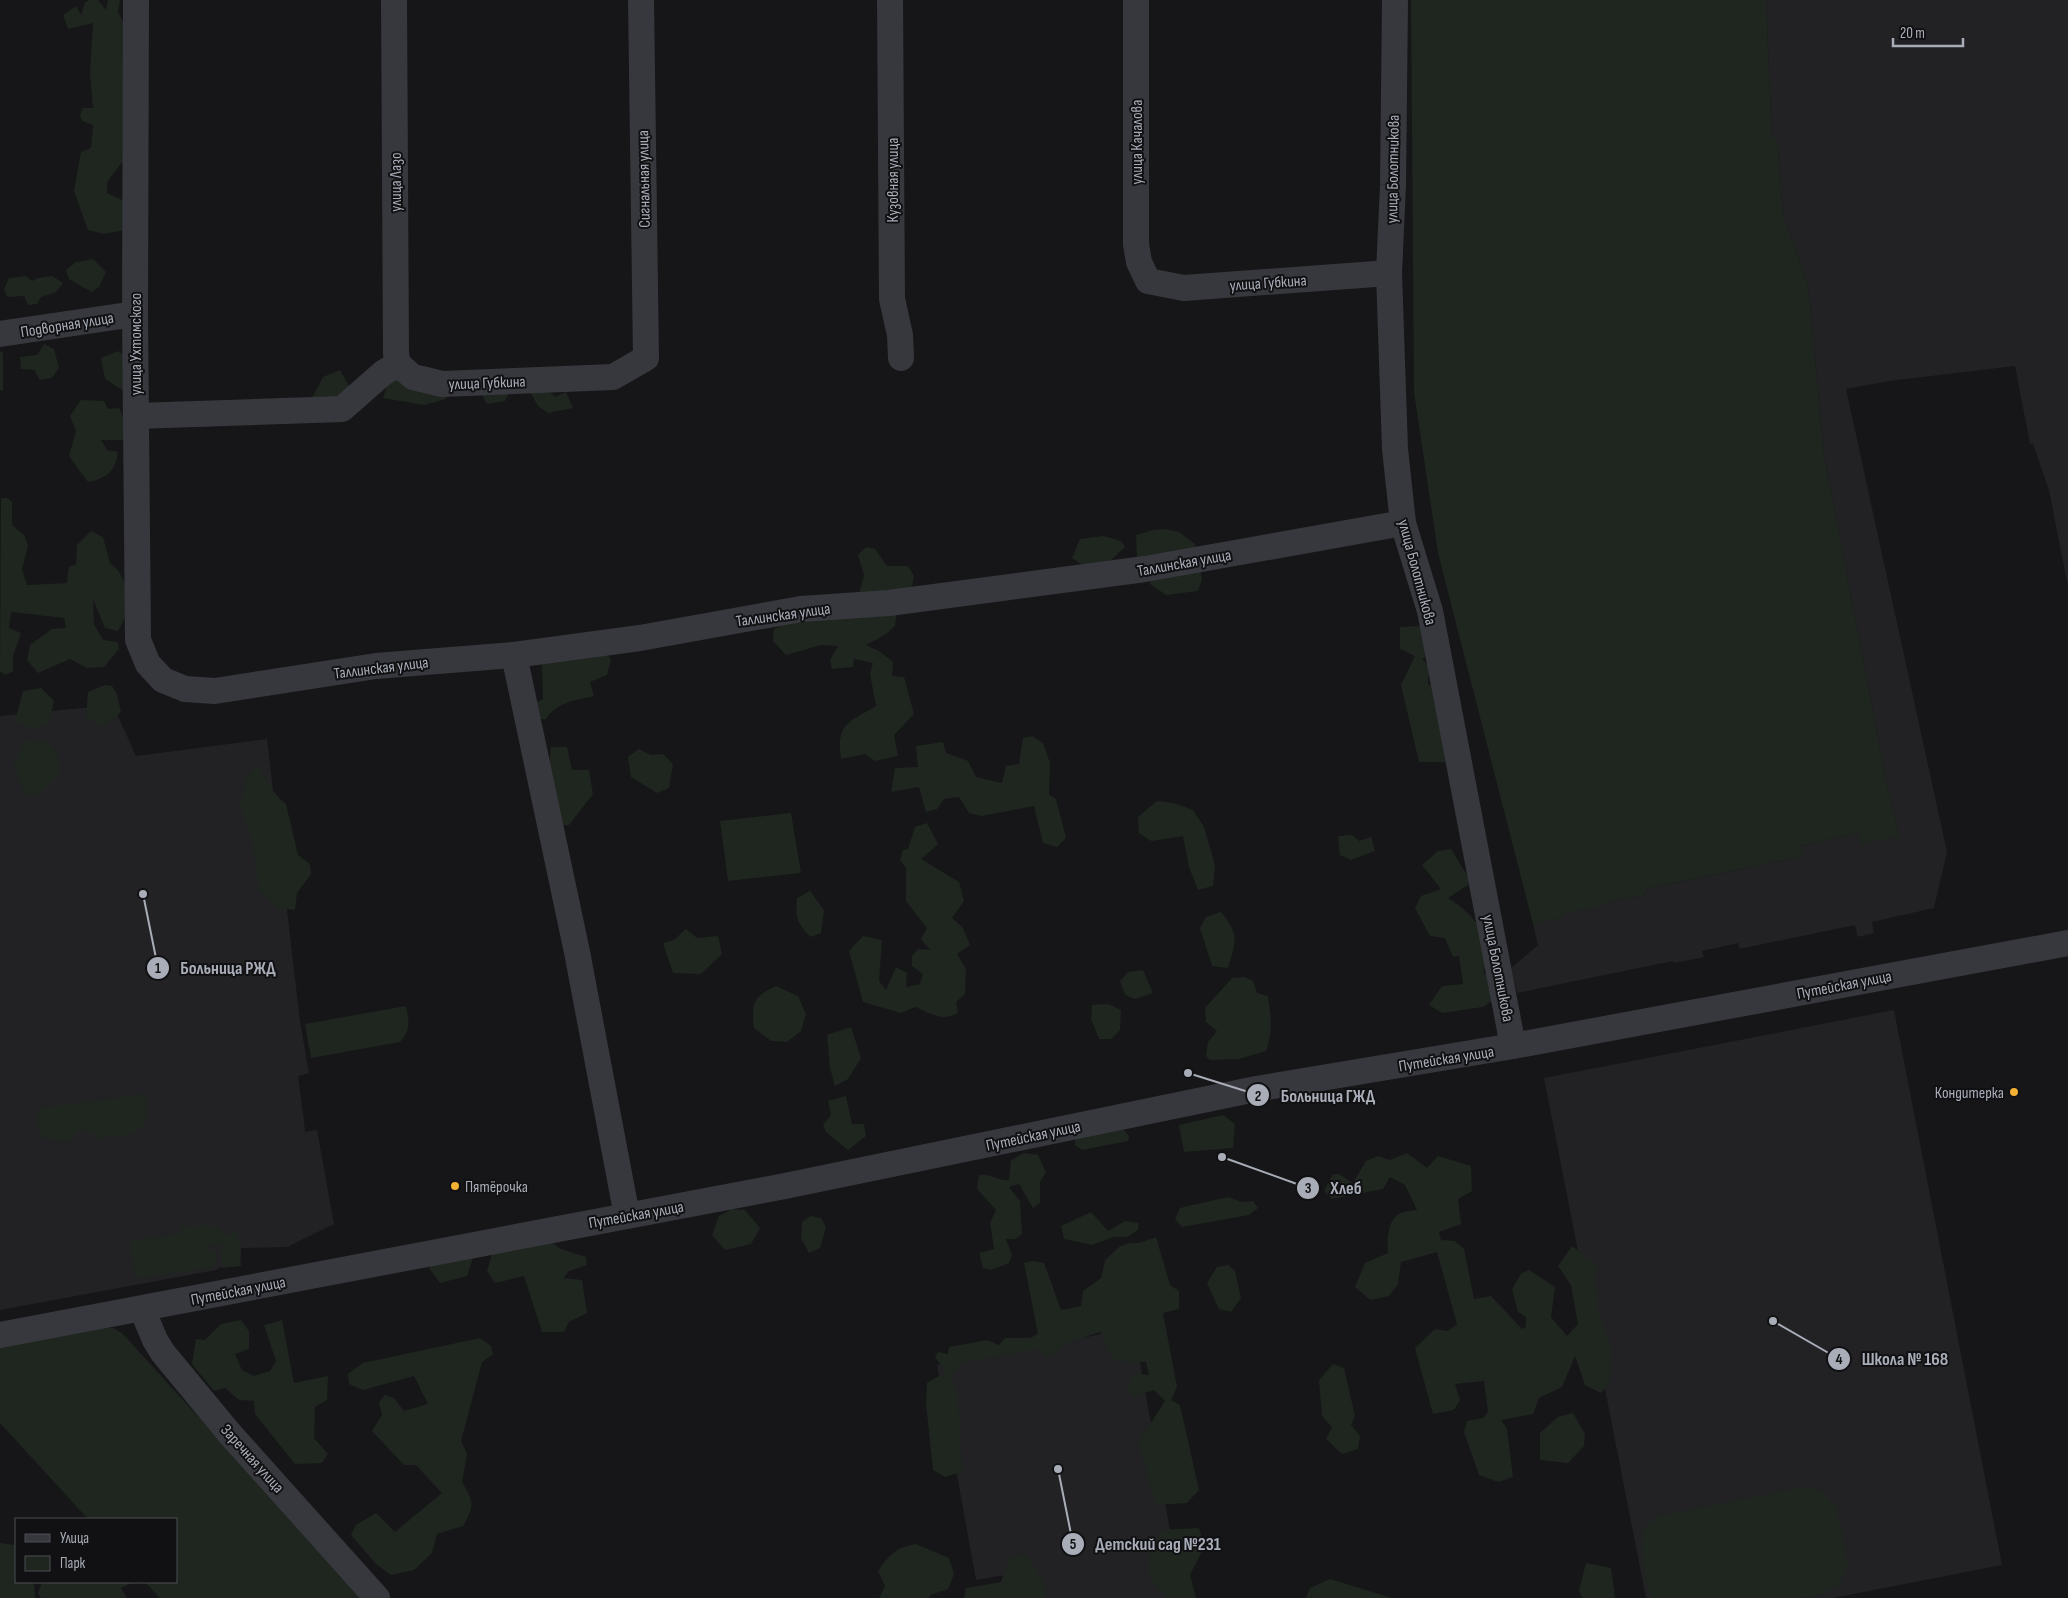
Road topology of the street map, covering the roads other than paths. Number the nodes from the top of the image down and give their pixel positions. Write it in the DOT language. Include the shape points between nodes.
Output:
graph roads {
  1 [pos="136,0"];
  2 [pos="394,0"];
  3 [pos="641,0"];
  4 [pos="890,0"];
  5 [pos="1136,0"];
  6 [pos="1395,0"];
  7 [pos="1389,273"];
  8 [pos="1148,281"];
  9 [pos="135,314"];
  10 [pos="0,334"];
  11 [pos="646,358"];
  12 [pos="901,358"];
  13 [pos="398,364"];
  14 [pos="136,416"];
  15 [pos="1403,524"];
  16 [pos="514,655"];
  17 [pos="163,680"];
  18 [pos="2068,943"];
  19 [pos="1514,1046"];
  20 [pos="627,1216"];
  21 [pos="142,1309"];
  22 [pos="0,1335"];
  23 [pos="377,1598"];
  1 -- 9 [label="street, улица Ухтомского"];
  2 -- 13 [label="street, улица Лазо"];
  3 -- 11 [label="street, Сигнальная улица"];
  4 -- 12 [label="street, Кузовная улица" via="892,300 900,335"];
  5 -- 8 [label="street, улица Качалова" via="1136,244 1139,262"];
  6 -- 7 [label="street, улица Болотникова"];
  7 -- 8 [label="street, улица Губкина" via="1184,288"];
  7 -- 15 [label="street, улица Болотникова" via="1395,450"];
  9 -- 10 [label="street, Подворная улица"];
  9 -- 14 [label="street, улица Ухтомского"];
  11 -- 13 [label="street, улица Губкина" via="613,377 442,384 413,377"];
  13 -- 14 [label="street" via="342,409"];
  14 -- 17 [label="street, улица Ухтомского" via="138,640 148,664"];
  15 -- 16 [label="street, Таллинская улица" via="1145,569 889,603 801,609 640,638"];
  15 -- 19 [label="street, улица Болотникова" via="1430,611"];
  16 -- 17 [label="street, Таллинская улица" via="376,666 215,691 185,689"];
  16 -- 20 [label="street" via="577,952"];
  18 -- 19 [label="street, Путейская улица"];
  19 -- 20 [label="street, Путейская улица" via="1256,1089"];
  20 -- 21 [label="street, Путейская улица"];
  21 -- 22 [label="street, Путейская улица"];
  21 -- 23 [label="street, Заречная улица" via="163,1353 230,1434"];
}
